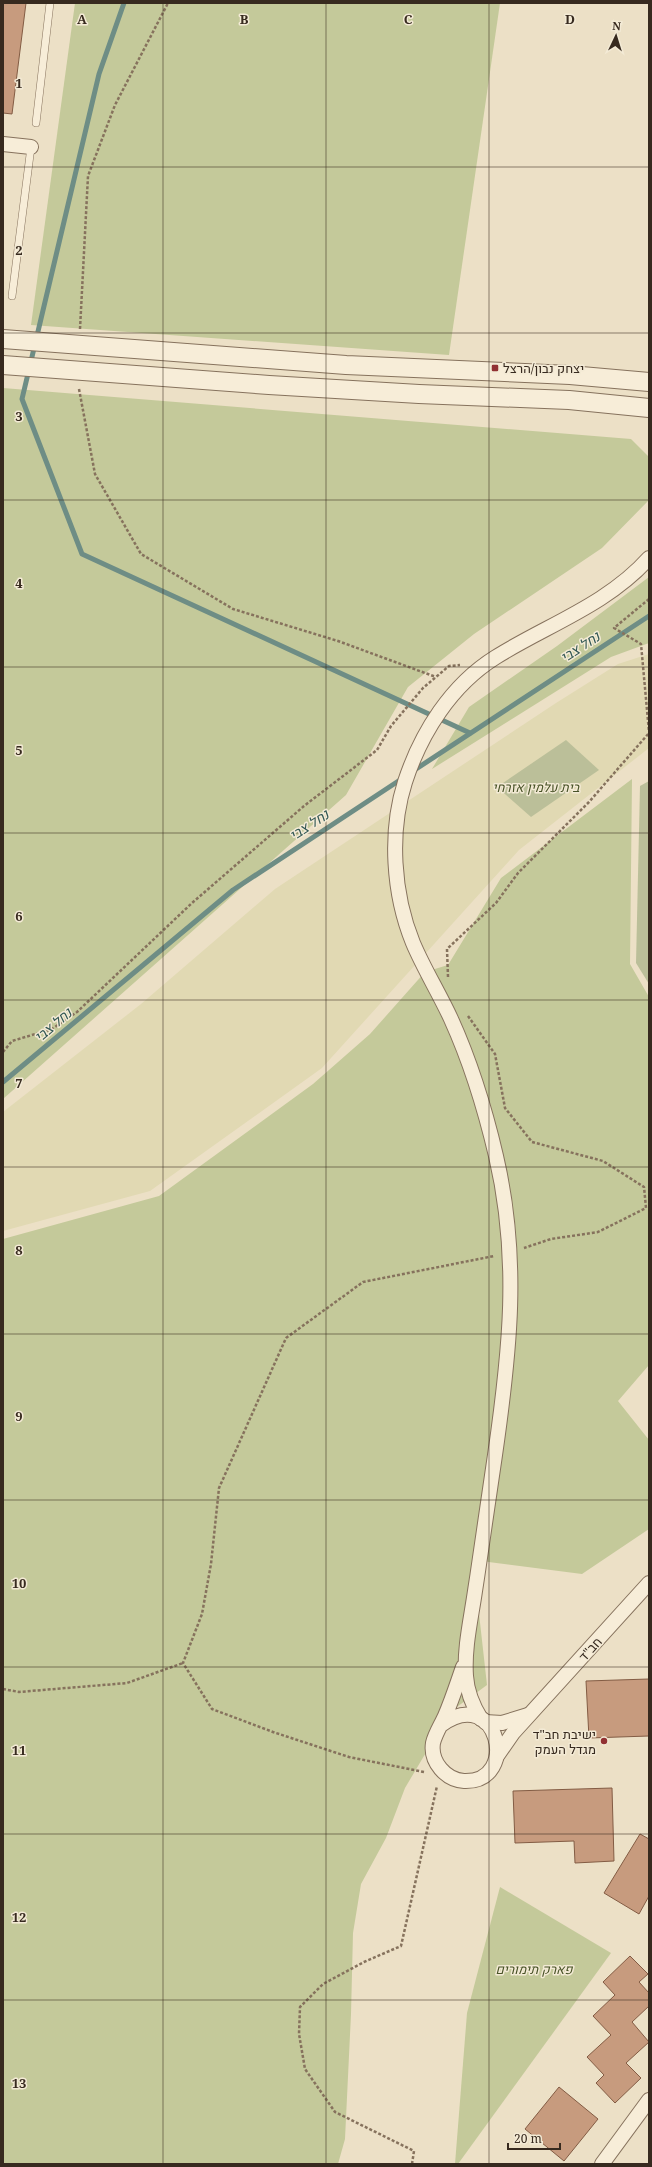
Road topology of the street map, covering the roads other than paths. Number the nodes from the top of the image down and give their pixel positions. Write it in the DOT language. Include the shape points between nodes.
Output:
graph roads {
  1 [pos="50,3"];
  2 [pos="36,123"];
  3 [pos="3,144"];
  4 [pos="31,147"];
  5 [pos="12,296"];
  6 [pos="3,339"];
  7 [pos="3,365"];
  8 [pos="649,382"];
  9 [pos="649,408"];
  10 [pos="649,558"];
  11 [pos="649,1583"];
  12 [pos="467,1657"];
  13 [pos="530,1714"];
  14 [pos="483,1721"];
  15 [pos="441,1726"];
  16 [pos="497,1756"];
  17 [pos="649,2100"];
  18 [pos="602,2164"];
  1 -- 2 [label="lane"];
  3 -- 4 [label="street"];
  4 -- 5 [label="lane"];
  6 -- 8 [label="street" via="346,365 570,375"];
  7 -- 9 [label="street" via="359,391 569,400"];
  10 -- 12 [label="street" via="603,598 489,662 452,694 420,745 403,788 398,811 396,850 399,887 407,926 421,961 451,1018 475,1078 502,1185 510,1253 511,1325 503,1405"];
  11 -- 13 [label="street, חב\"ד"];
  12 -- 14 [label="street" via="467,1687 475,1709"];
  12 -- 15 [label="street"];
  13 -- 14 [label="street, חב\"ד" via="502,1723"];
  13 -- 16 [label="street, חב\"ד" via="513,1732"];
  14 -- 15 [label="street" via="471,1715 460,1716 450,1719"];
  14 -- 16 [label="street" via="496,1734"];
  15 -- 16 [label="street" via="432,1745 434,1755 437,1765 454,1778 464,1781 480,1777 493,1766"];
  17 -- 18 [label="street"];
}
